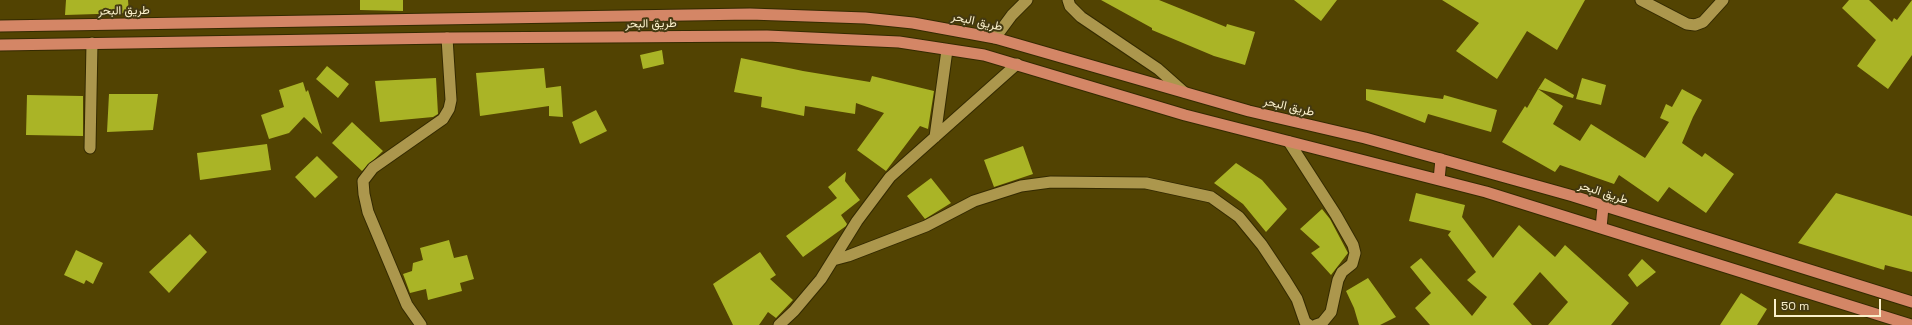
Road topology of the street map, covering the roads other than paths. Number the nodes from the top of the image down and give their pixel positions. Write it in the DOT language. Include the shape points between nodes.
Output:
graph roads {
  1 [pos="1027,0"];
  2 [pos="1068,0"];
  3 [pos="1641,0"];
  4 [pos="1723,0"];
  5 [pos="0,26"];
  6 [pos="448,38"];
  7 [pos="995,38"];
  8 [pos="92,43"];
  9 [pos="0,45"];
  10 [pos="947,50"];
  11 [pos="1017,64"];
  12 [pos="1184,92"];
  13 [pos="935,137"];
  14 [pos="1289,142"];
  15 [pos="90,148"];
  16 [pos="1441,159"];
  17 [pos="1439,180"];
  18 [pos="1603,207"];
  19 [pos="1601,228"];
  20 [pos="833,260"];
  21 [pos="1912,302"];
  22 [pos="794,311"];
  23 [pos="421,325"];
  24 [pos="779,325"];
  25 [pos="790,325"];
  26 [pos="1309,325"];
  27 [pos="1316,325"];
  28 [pos="1911,325"];
  1 -- 7 [label="street"];
  2 -- 12 [label="street" via="1070,6 1081,17 1163,73"];
  3 -- 4 [label="street" via="1687,24 1695,25 1703,22"];
  5 -- 7 [label="highway, طريق البحر" via="750,14 865,18 913,23"];
  6 -- 8 [label="highway, طريق البحر"];
  6 -- 10 [label="highway, طريق البحر" via="767,36 898,42"];
  6 -- 23 [label="street" via="451,100 449,110 443,119 373,168 363,181 368,212 407,305"];
  7 -- 12 [label="highway, طريق البحر"];
  8 -- 9 [label="highway, طريق البحر"];
  8 -- 15 [label="street"];
  10 -- 11 [label="highway, طريق البحر" via="984,55"];
  10 -- 13 [label="street"];
  11 -- 13 [label="street"];
  11 -- 14 [label="highway, طريق البحر" via="1185,115"];
  12 -- 16 [label="highway, طريق البحر"];
  13 -- 20 [label="street" via="890,177 857,221"];
  14 -- 17 [label="highway, طريق البحر"];
  14 -- 27 [label="street" via="1336,215 1355,253 1352,264 1342,272 1338,280 1331,312 1322,323"];
  16 -- 17 [label="highway"];
  16 -- 18 [label="highway, طريق البحر" via="1573,196"];
  17 -- 19 [label="highway, طريق البحر"];
  18 -- 19 [label="highway"];
  18 -- 21 [label="highway, طريق البحر"];
  19 -- 28 [label="highway, طريق البحر"];
  20 -- 22 [label="street" via="821,279"];
  20 -- 26 [label="street" via="926,226 974,201 1021,186 1051,182 1146,184 1211,197 1239,217 1262,245 1297,298 1305,322"];
  22 -- 24 [label="street"];
  22 -- 25 [label="street"];
}
